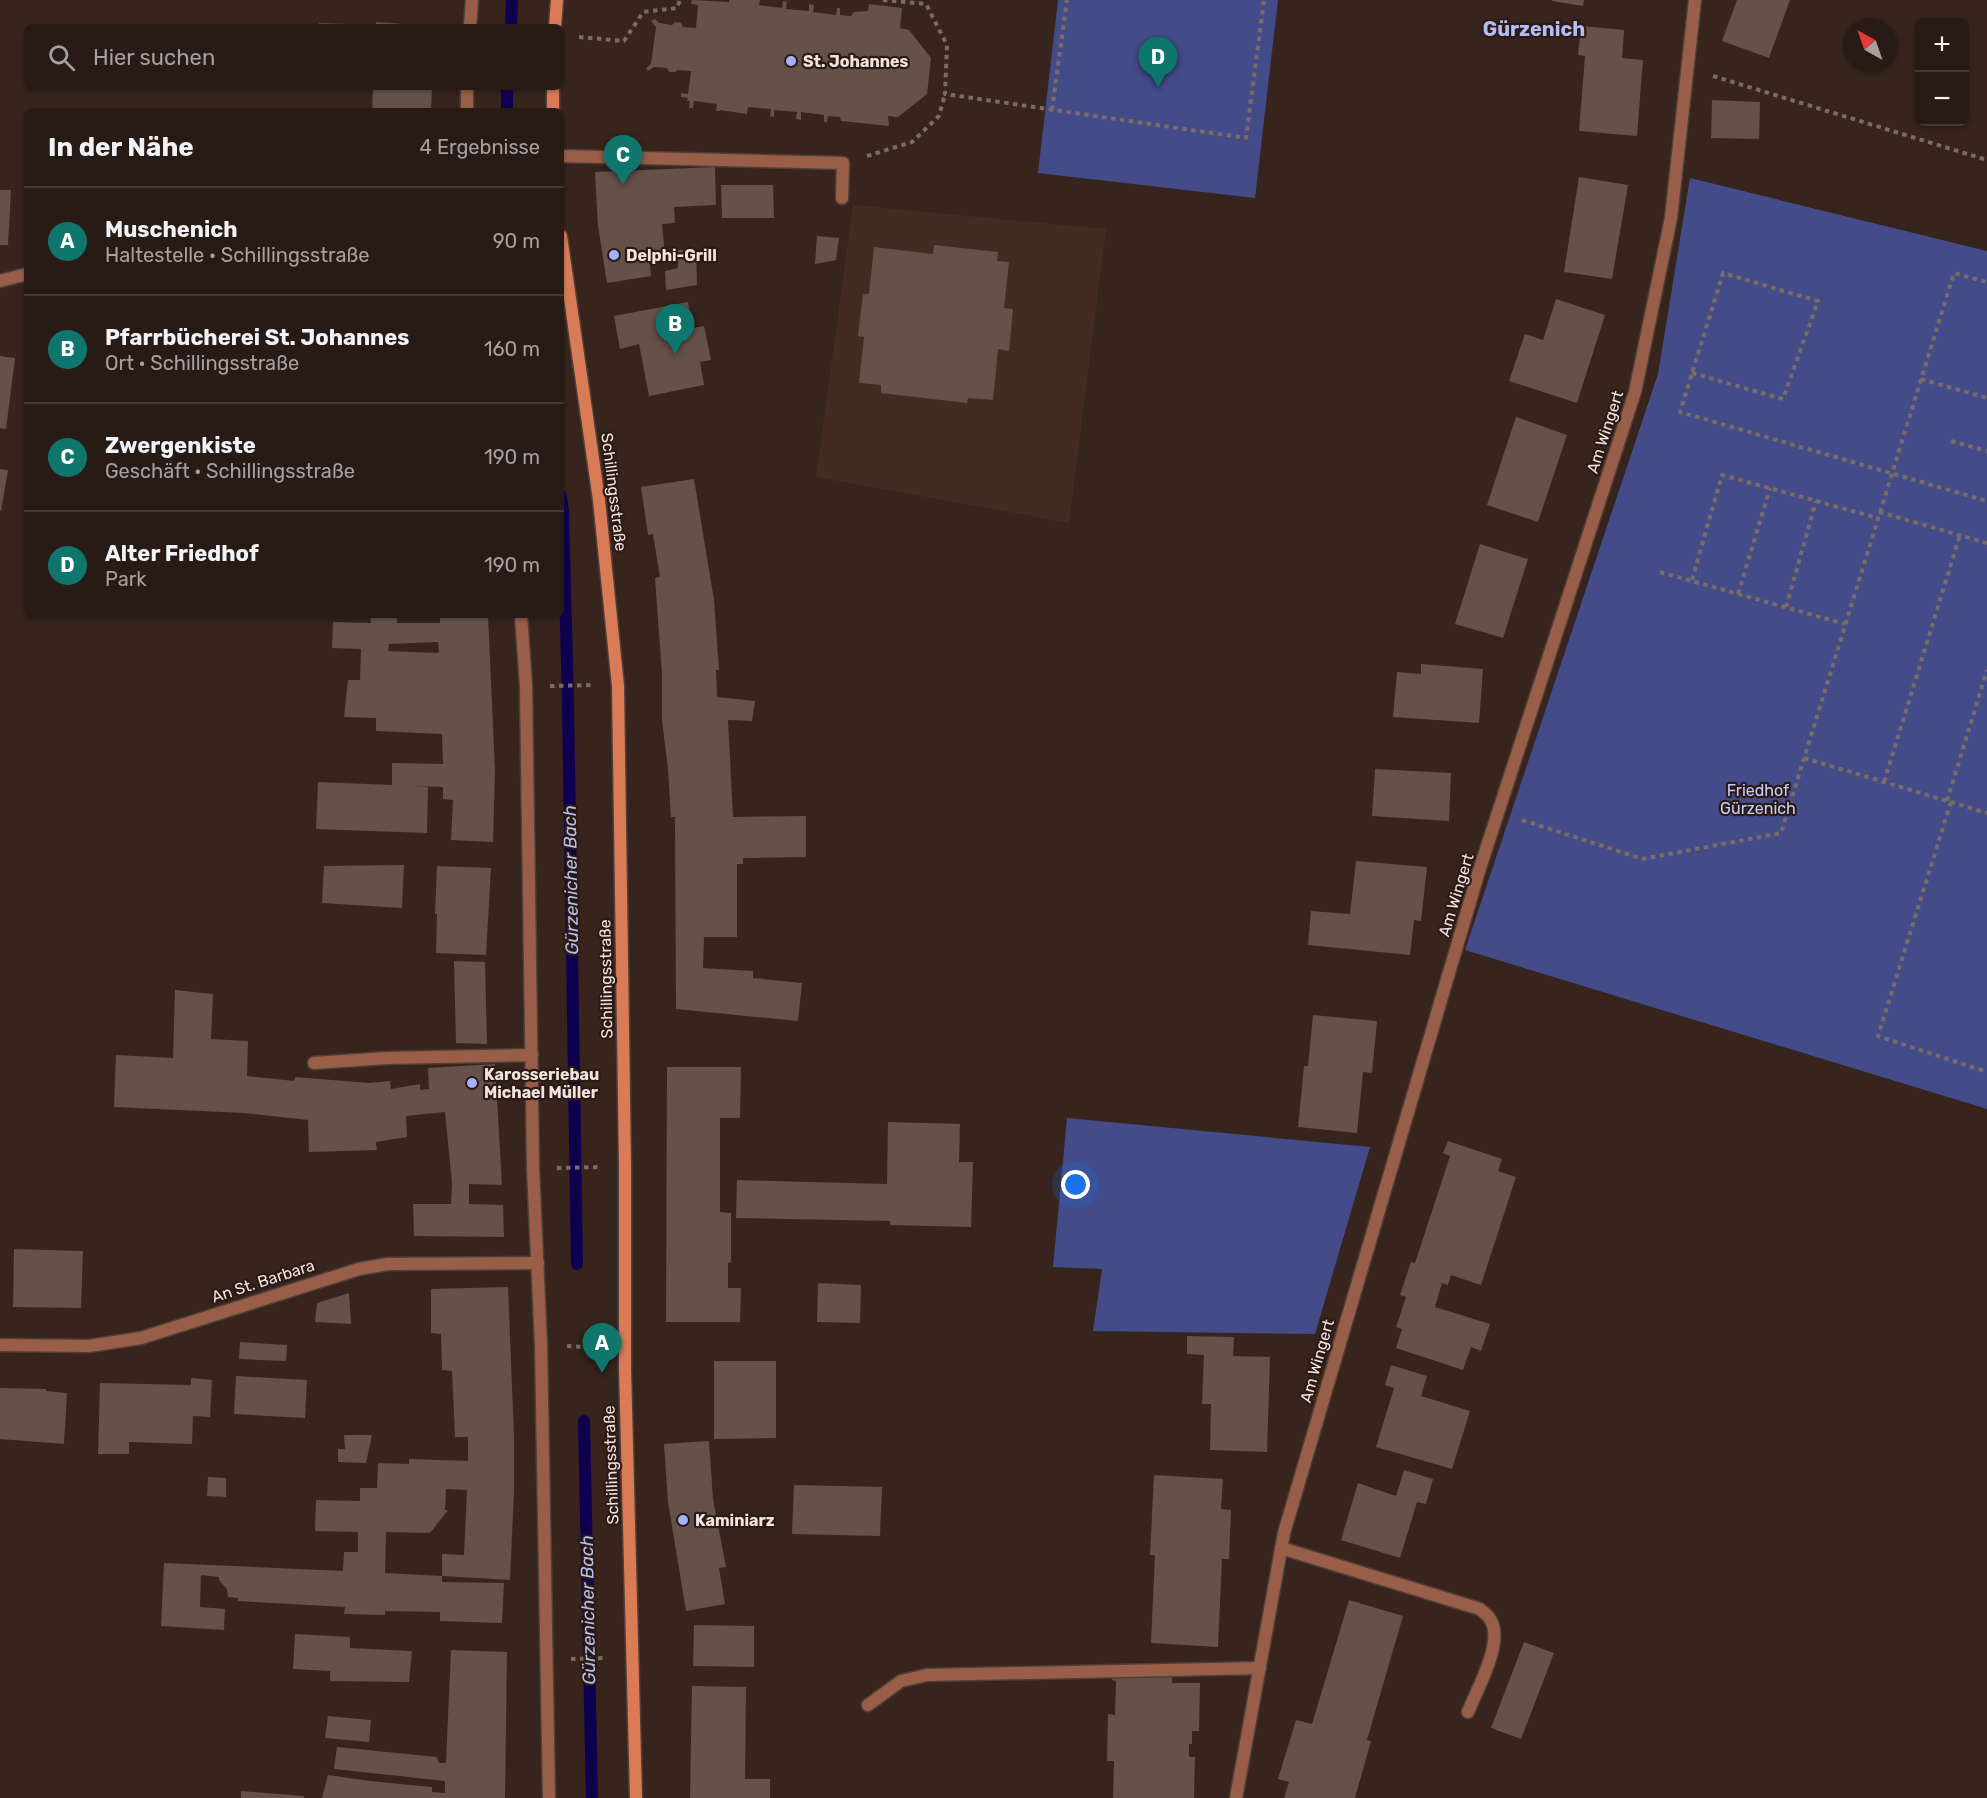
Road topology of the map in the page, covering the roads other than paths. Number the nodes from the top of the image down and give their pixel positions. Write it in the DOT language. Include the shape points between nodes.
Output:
graph roads {
  1 [pos="472,0"];
  2 [pos="557,0"];
  3 [pos="1695,0"];
  4 [pos="470,24"];
  5 [pos="555,24"];
  6 [pos="467,90"];
  7 [pos="553,90"];
  8 [pos="467,108"];
  9 [pos="553,108"];
  10 [pos="564,156"];
  11 [pos="842,198"];
  12 [pos="564,257"];
  13 [pos="24,275"];
  14 [pos="0,281"];
  15 [pos="521,618"];
  16 [pos="532,1055"];
  17 [pos="314,1063"];
  18 [pos="538,1263"];
  19 [pos="0,1345"];
  20 [pos="1281,1548"];
  21 [pos="1260,1668"];
  22 [pos="868,1705"];
  23 [pos="1468,1712"];
  24 [pos="549,1798"];
  25 [pos="636,1798"];
  26 [pos="1236,1798"];
  1 -- 4 [label="street"];
  2 -- 5 [label="main road"];
  3 -- 20 [label="street, Am Wingert" via="1671,218 1635,392 1498,813"];
  6 -- 8 [label="street"];
  7 -- 9 [label="main road"];
  10 -- 11 [label="street" via="843,163"];
  12 -- 25 [label="main road, Schillingsstraße" via="599,500 618,682"];
  13 -- 14 [label="street"];
  15 -- 16 [label="street" via="526,686"];
  16 -- 17 [label="street"];
  16 -- 18 [label="street"];
  18 -- 19 [label="street, An St. Barbara" via="378,1266 325,1278 141,1338 89,1346"];
  18 -- 24 [label="street"];
  20 -- 21 [label="street, Am Wingert"];
  20 -- 23 [label="street" via="1480,1609 1491,1619 1495,1646"];
  21 -- 22 [label="street" via="927,1675 901,1681"];
  21 -- 26 [label="street, Am Wingert"];
}
